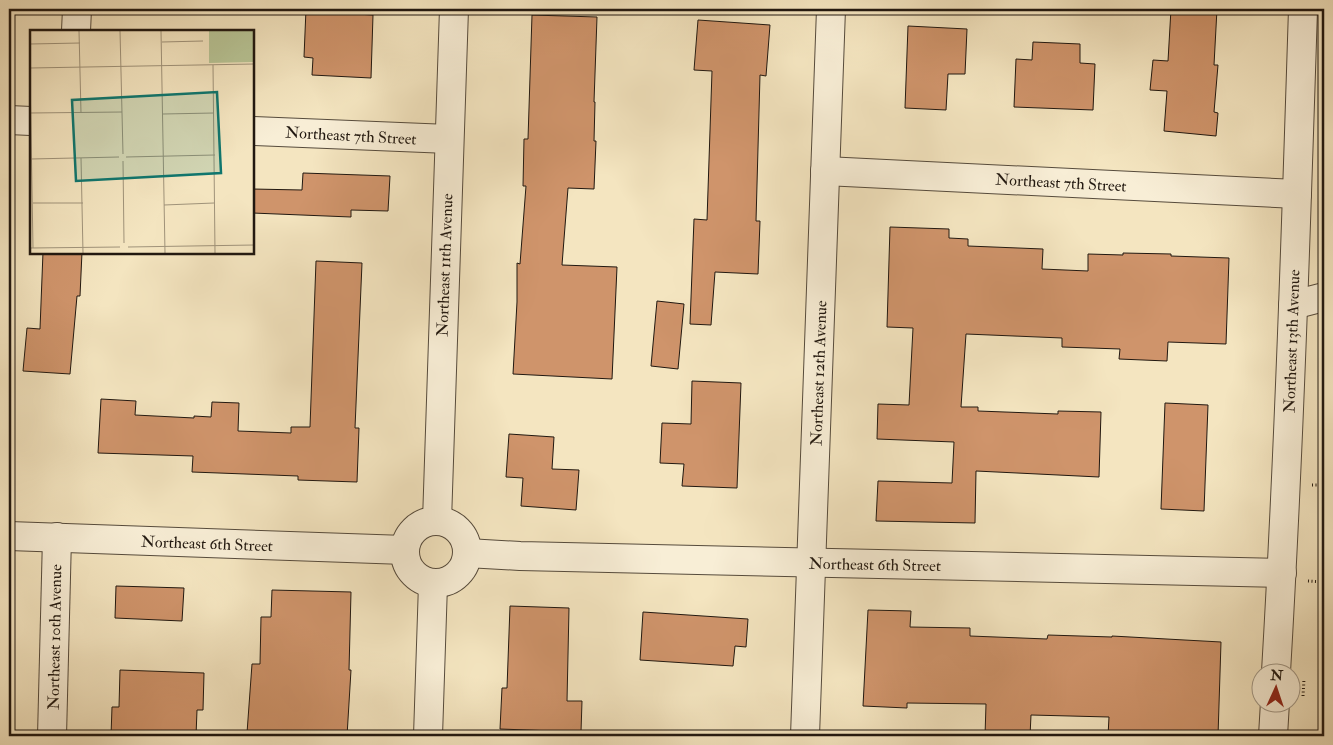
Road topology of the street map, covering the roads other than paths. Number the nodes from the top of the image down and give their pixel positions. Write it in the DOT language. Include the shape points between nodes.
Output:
graph roads {
  1 [pos="77,9"];
  2 [pos="454,9"];
  3 [pos="831,9"];
  4 [pos="1303,9"];
  5 [pos="76,30"];
  6 [pos="9,120"];
  7 [pos="30,121"];
  8 [pos="254,131"];
  9 [pos="449,139"];
  10 [pos="826,171"];
  11 [pos="1297,194"];
  12 [pos="1324,298"];
  13 [pos="1293,305"];
  14 [pos="437,521"];
  15 [pos="9,536"];
  16 [pos="57,537"];
  17 [pos="404,550"];
  18 [pos="468,553"];
  19 [pos="811,563"];
  20 [pos="1282,573"];
  21 [pos="433,584"];
  22 [pos="1277,662"];
  23 [pos="1274,712"];
  24 [pos="52,736"];
  25 [pos="428,736"];
  26 [pos="805,736"];
  27 [pos="1273,736"];
  1 -- 5 [label="street"];
  2 -- 9 [label="street, Northeast 11th Avenue"];
  3 -- 10 [label="street, Northeast 12th Avenue"];
  4 -- 11 [label="street, Northeast 13th Avenue"];
  6 -- 7 [label="street"];
  8 -- 9 [label="street, Northeast 7th Street"];
  9 -- 14 [label="street, Northeast 11th Avenue"];
  10 -- 11 [label="street, Northeast 7th Street"];
  10 -- 19 [label="street, Northeast 12th Avenue"];
  11 -- 13 [label="street, Northeast 13th Avenue"];
  12 -- 13 [label="street"];
  13 -- 20 [label="street, Northeast 13th Avenue"];
  14 -- 17 [label="street" via="420,525 412,532"];
  14 -- 18 [label="street" via="458,529"];
  15 -- 16 [label="street, Northeast 6th Street"];
  16 -- 17 [label="street, Northeast 6th Street"];
  16 -- 24 [label="street, Northeast 10th Avenue"];
  17 -- 21 [label="street" via="405,560 416,577"];
  18 -- 19 [label="street, Northeast 6th Street"];
  18 -- 21 [label="street" via="463,569 456,577"];
  19 -- 20 [label="street, Northeast 6th Street"];
  19 -- 26 [label="street, Northeast 12th Avenue"];
  20 -- 22 [label="street, Northeast 13th Avenue"];
  21 -- 25 [label="street"];
  23 -- 27 [label="street"];
}
